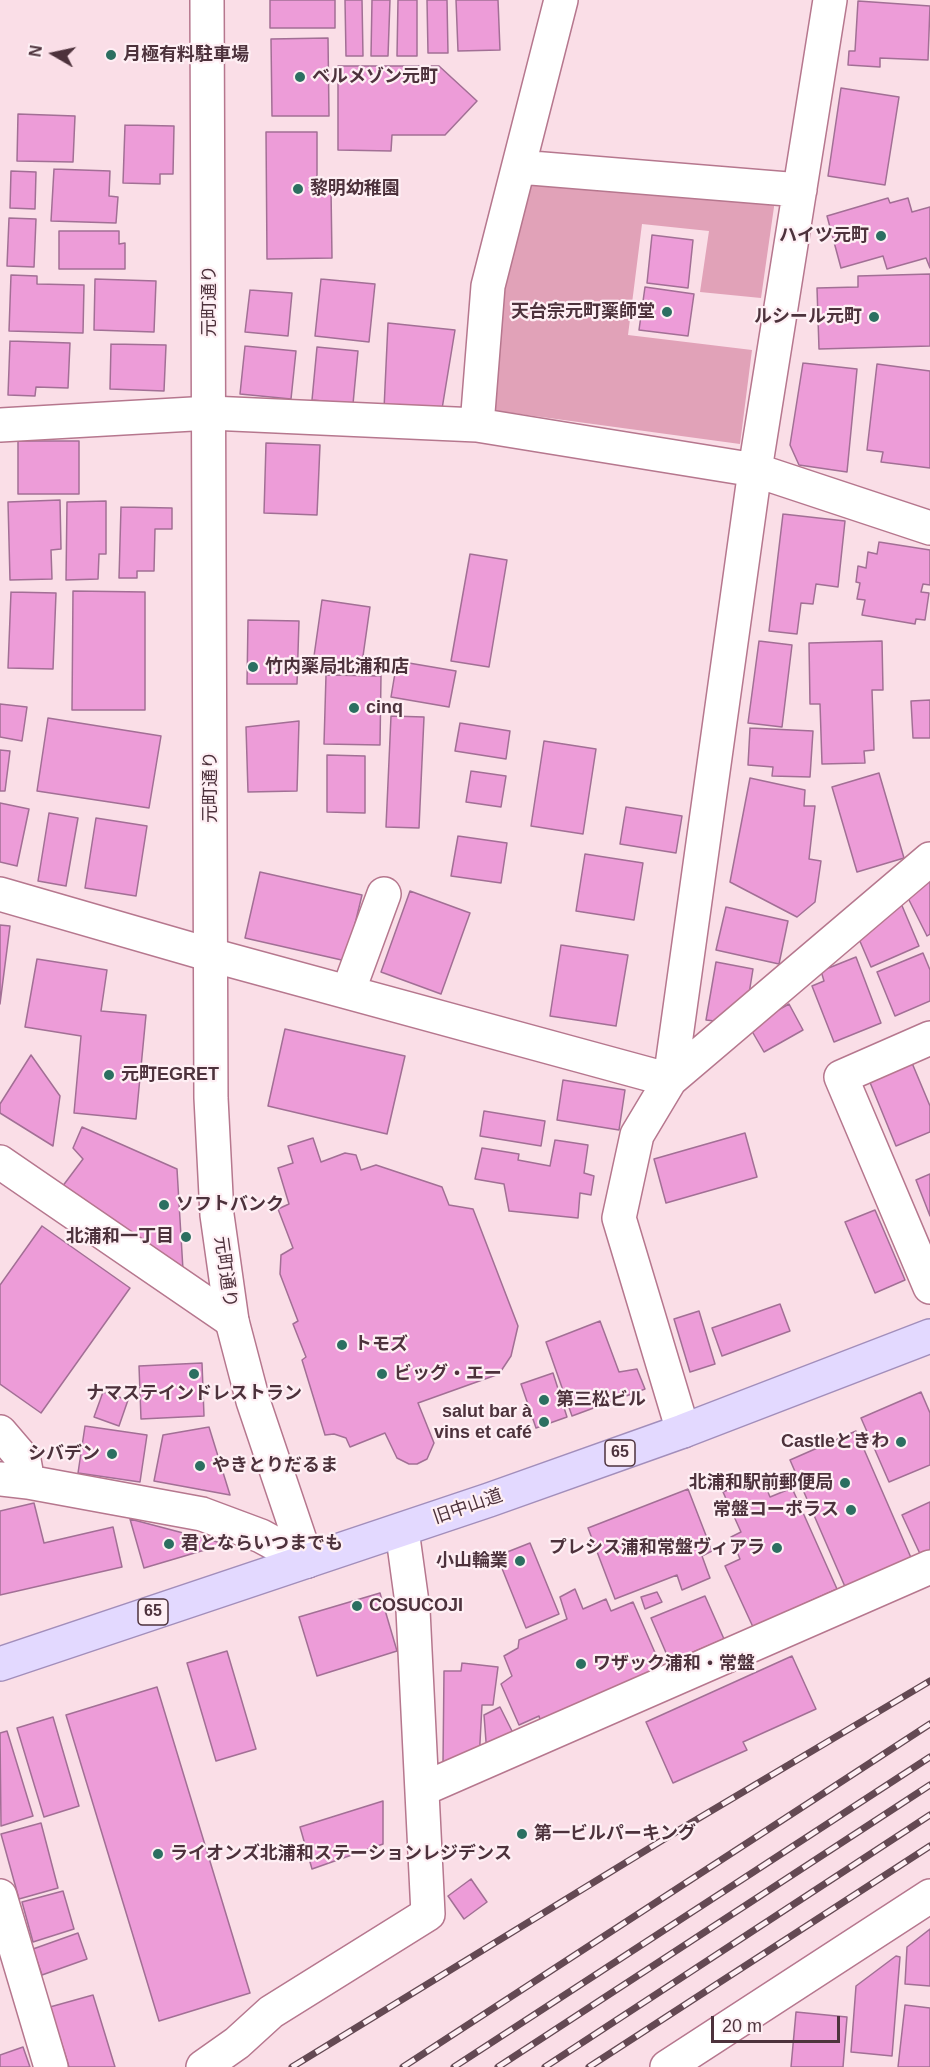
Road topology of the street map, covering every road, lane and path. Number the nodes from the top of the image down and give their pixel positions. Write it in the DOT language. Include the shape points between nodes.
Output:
graph roads {
  1 [pos="207,0"];
  2 [pos="561,0"];
  3 [pos="830,0"];
  4 [pos="519,167"];
  5 [pos="800,190"];
  6 [pos="210,413"];
  7 [pos="0,425"];
  8 [pos="477,425"];
  9 [pos="755,470"];
  10 [pos="930,528"];
  11 [pos="930,859"];
  12 [pos="0,894"];
  13 [pos="384,894"];
  14 [pos="211,955"];
  15 [pos="348,992"];
  16 [pos="930,1038"];
  17 [pos="670,1080"];
  18 [pos="0,1162"];
  19 [pos="930,1287"];
  20 [pos="232,1321"];
  21 [pos="930,1336"];
  22 [pos="683,1431"];
  23 [pos="0,1432"];
  24 [pos="14,1481"];
  25 [pos="402,1530"];
  26 [pos="307,1561"];
  27 [pos="930,1567"];
  28 [pos="0,1664"];
  29 [pos="423,1789"];
  30 [pos="0,1896"];
  31 [pos="930,1896"];
  32 [pos="51,2067"];
  33 [pos="203,2067"];
  34 [pos="667,2067"];
  1 -- 6 [label="street, 元町通り"];
  2 -- 4 [label="street"];
  3 -- 5 [label="street"];
  4 -- 5 [label="street"];
  4 -- 8 [label="street" via="488,286"];
  5 -- 9 [label="street"];
  6 -- 7 [label="street"];
  6 -- 8 [label="street"];
  6 -- 14 [label="street, 元町通り"];
  8 -- 9 [label="street"];
  9 -- 10 [label="street"];
  9 -- 17 [label="street"];
  11 -- 17 [label="street"];
  12 -- 14 [label="street"];
  13 -- 15 [label="street"];
  14 -- 15 [label="street"];
  14 -- 20 [label="street, 元町通り" via="211,1098 217,1215"];
  15 -- 17 [label="street"];
  16 -- 19 [label="street" via="841,1077"];
  17 -- 22 [label="street" via="637,1135 619,1218"];
  18 -- 20 [label="street"];
  20 -- 26 [label="street, 元町通り" via="253,1401"];
  21 -- 22 [label="main road, 旧中山道 / 65"];
  22 -- 25 [label="main road, 旧中山道 / 65"];
  23 -- 24 [label="street" via="24,1460"];
  24 -- 26 [label="street" via="202,1514 261,1536"];
  25 -- 26 [label="main road, 旧中山道 / 65"];
  25 -- 29 [label="street" via="413,1610"];
  26 -- 28 [label="main road, 旧中山道 / 65"];
  27 -- 29 [label="street"];
  29 -- 33 [label="street" via="428,1914 271,2012"];
  30 -- 32 [label="street"];
  31 -- 34 [label="street"];
}
